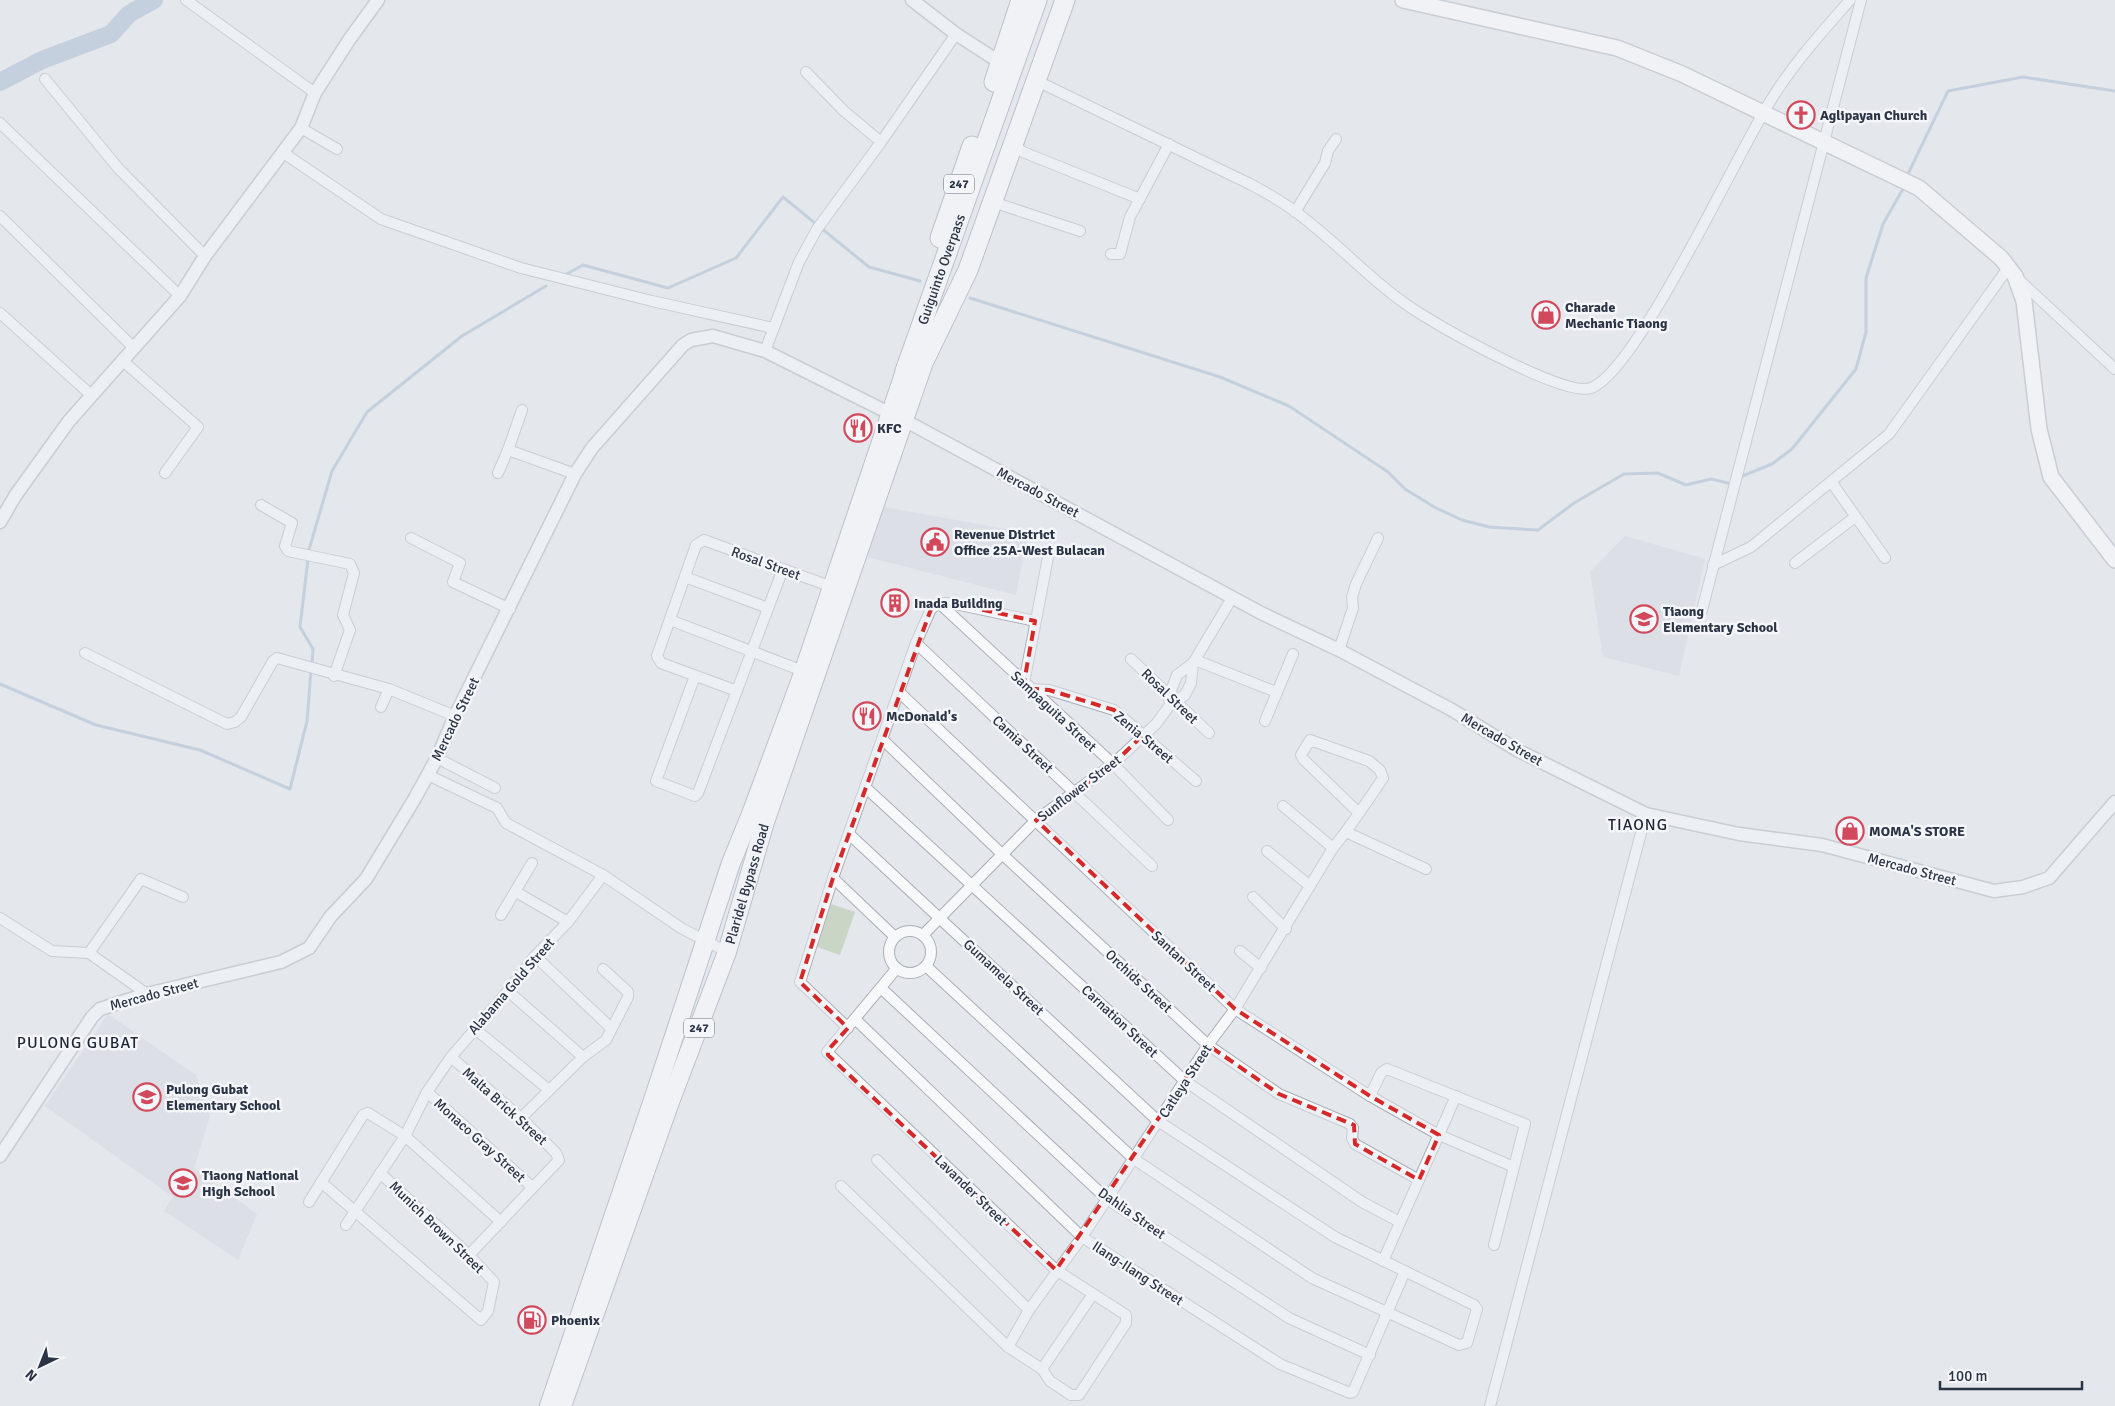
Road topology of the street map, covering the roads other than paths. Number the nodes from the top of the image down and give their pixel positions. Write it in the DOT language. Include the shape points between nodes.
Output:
graph roads {
  1 [pos="186,0"];
  2 [pos="378,0"];
  3 [pos="912,0"];
  4 [pos="1021,0"];
  5 [pos="1037,0"];
  6 [pos="1050,0"];
  7 [pos="1065,0"];
  8 [pos="1403,0"];
  9 [pos="1850,0"];
  10 [pos="1860,0"];
  11 [pos="956,34"];
  12 [pos="1020,66"];
  13 [pos="806,72"];
  14 [pos="45,79"];
  15 [pos="315,93"];
  16 [pos="1763,113"];
  17 [pos="0,123"];
  18 [pos="302,128"];
  19 [pos="1336,139"];
  20 [pos="1824,141"];
  21 [pos="881,142"];
  22 [pos="1013,144"];
  23 [pos="1170,144"];
  24 [pos="337,149"];
  25 [pos="282,152"];
  26 [pos="1140,199"];
  27 [pos="993,202"];
  28 [pos="1295,212"];
  29 [pos="0,216"];
  30 [pos="1080,231"];
  31 [pos="1112,254"];
  32 [pos="205,256"];
  33 [pos="2012,272"];
  34 [pos="180,296"];
  35 [pos="0,313"];
  36 [pos="773,328"];
  37 [pos="134,348"];
  38 [pos="766,351"];
  39 [pos="925,359"];
  40 [pos="123,361"];
  41 [pos="2115,369"];
  42 [pos="905,371"];
  43 [pos="91,395"];
  44 [pos="522,410"];
  45 [pos="898,417"];
  46 [pos="508,450"];
  47 [pos="165,473"];
  48 [pos="498,473"];
  49 [pos="575,474"];
  50 [pos="1832,484"];
  51 [pos="261,505"];
  52 [pos="1855,517"];
  53 [pos="0,522"];
  54 [pos="411,538"];
  55 [pos="1378,538"];
  56 [pos="1049,552"];
  57 [pos="1885,558"];
  58 [pos="2115,560"];
  59 [pos="1795,563"];
  60 [pos="1713,565"];
  61 [pos="783,569"];
  62 [pos="685,577"];
  63 [pos="832,587"];
  64 [pos="1232,598"];
  65 [pos="939,603"];
  66 [pos="768,608"];
  67 [pos="510,609"];
  68 [pos="1702,610"];
  69 [pos="670,620"];
  70 [pos="1036,621"];
  71 [pos="916,643"];
  72 [pos="1339,650"];
  73 [pos="752,651"];
  74 [pos="85,653"];
  75 [pos="1293,654"];
  76 [pos="1131,659"];
  77 [pos="1194,661"];
  78 [pos="803,671"];
  79 [pos="334,676"];
  80 [pos="695,676"];
  81 [pos="1027,686"];
  82 [pos="389,689"];
  83 [pos="737,691"];
  84 [pos="899,692"];
  85 [pos="1276,692"];
  86 [pos="1172,701"];
  87 [pos="381,707"];
  88 [pos="455,716"];
  89 [pos="1265,721"];
  90 [pos="1209,733"];
  91 [pos="1143,735"];
  92 [pos="882,739"];
  93 [pos="437,758"];
  94 [pos="1113,764"];
  95 [pos="428,775"];
  96 [pos="1196,781"];
  97 [pos="865,787"];
  98 [pos="495,788"];
  99 [pos="1075,793"];
  100 [pos="2115,802"];
  101 [pos="1283,806"];
  102 [pos="1360,813"];
  103 [pos="1646,814"];
  104 [pos="1036,820"];
  105 [pos="1168,820"];
  106 [pos="1346,832"];
  107 [pos="849,834"];
  108 [pos="1333,848"];
  109 [pos="1267,851"];
  110 [pos="1003,855"];
  111 [pos="532,864"];
  112 [pos="1152,866"];
  113 [pos="1426,869"];
  114 [pos="603,875"];
  115 [pos="833,878"];
  116 [pos="972,885"];
  117 [pos="1310,886"];
  118 [pos="516,892"];
  119 [pos="183,897"];
  120 [pos="1252,897"];
  121 [pos="502,915"];
  122 [pos="941,917"];
  123 [pos="0,918"];
  124 [pos="568,922"];
  125 [pos="1286,929"];
  126 [pos="923,935"];
  127 [pos="895,937"];
  128 [pos="704,942"];
  129 [pos="1240,951"];
  130 [pos="727,952"];
  131 [pos="90,953"];
  132 [pos="535,956"];
  133 [pos="926,966"];
  134 [pos="897,968"];
  135 [pos="1261,968"];
  136 [pos="603,969"];
  137 [pos="881,988"];
  138 [pos="508,991"];
  139 [pos="147,994"];
  140 [pos="1235,1009"];
  141 [pos="855,1019"];
  142 [pos="474,1028"];
  143 [pos="611,1028"];
  144 [pos="848,1028"];
  145 [pos="1208,1045"];
  146 [pos="451,1057"];
  147 [pos="583,1057"];
  148 [pos="1185,1081"];
  149 [pos="549,1090"];
  150 [pos="427,1092"];
  151 [pos="1370,1096"];
  152 [pos="1456,1096"];
  153 [pos="521,1118"];
  154 [pos="1158,1121"];
  155 [pos="1439,1135"];
  156 [pos="405,1136"];
  157 [pos="0,1156"];
  158 [pos="1134,1159"];
  159 [pos="877,1160"];
  160 [pos="1514,1167"];
  161 [pos="380,1174"];
  162 [pos="1419,1180"];
  163 [pos="321,1182"];
  164 [pos="841,1186"];
  165 [pos="532,1187"];
  166 [pos="1107,1198"];
  167 [pos="309,1202"];
  168 [pos="356,1210"];
  169 [pos="501,1222"];
  170 [pos="1400,1222"];
  171 [pos="346,1225"];
  172 [pos="1082,1237"];
  173 [pos="1494,1245"];
  174 [pos="469,1255"];
  175 [pos="1383,1261"];
  176 [pos="1056,1270"];
  177 [pos="1405,1272"];
  178 [pos="1092,1294"];
  179 [pos="1029,1310"];
  180 [pos="1388,1314"];
  181 [pos="1008,1347"];
  182 [pos="1370,1355"];
  183 [pos="1042,1370"];
  184 [pos="549,1406"];
  185 [pos="562,1406"];
  186 [pos="1490,1406"];
  1 -- 15 [label="street"];
  2 -- 15 [label="street"];
  3 -- 11 [label="street"];
  4 -- 12 [label="highway, 247"];
  5 -- 12 [label="highway, Guiguinto Overpass"];
  6 -- 12 [label="highway, Guiguinto Overpass"];
  7 -- 12 [label="highway, 247"];
  8 -- 16 [label="main road" via="1617,48 1682,74"];
  9 -- 16 [label="street" via="1812,42"];
  10 -- 20 [label="street"];
  11 -- 12 [label="street"];
  11 -- 21 [label="street"];
  12 -- 22 [label="highway, 247"];
  12 -- 23 [label="street"];
  12 -- 39 [label="highway, Guiguinto Overpass"];
  12 -- 42 [label="highway, Guiguinto Overpass"];
  13 -- 21 [label="street"];
  14 -- 32 [label="street" via="118,168"];
  15 -- 18 [label="street"];
  16 -- 20 [label="main road"];
  16 -- 28 [label="street" via="1638,338 1605,380 1590,389 1578,389 1529,372 1423,316 1380,285"];
  17 -- 34 [label="street"];
  18 -- 24 [label="street"];
  18 -- 25 [label="street"];
  19 -- 28 [label="street"];
  20 -- 33 [label="main road" via="1919,188 2001,258"];
  20 -- 60 [label="street"];
  21 -- 36 [label="street" via="817,229 799,262"];
  22 -- 26 [label="street" via="1023,152"];
  22 -- 27 [label="highway, 247"];
  23 -- 26 [label="street"];
  23 -- 28 [label="street" via="1269,194"];
  25 -- 32 [label="street"];
  25 -- 36 [label="street" via="381,218 521,268"];
  26 -- 31 [label="street" via="1130,216 1120,254"];
  27 -- 30 [label="street"];
  27 -- 39 [label="highway, 247" via="968,270"];
  29 -- 37 [label="street"];
  32 -- 34 [label="street"];
  33 -- 41 [label="street"];
  33 -- 50 [label="street" via="1889,434"];
  33 -- 58 [label="main road" via="2024,301 2039,429 2051,477"];
  34 -- 37 [label="street"];
  35 -- 43 [label="street"];
  36 -- 38 [label="street"];
  37 -- 40 [label="street"];
  38 -- 45 [label="street, Mercado Street"];
  38 -- 49 [label="street, Mercado Street" via="713,336 687,342 592,448"];
  39 -- 45 [label="highway, Plaridel Bypass Road / 247"];
  40 -- 43 [label="street"];
  40 -- 47 [label="street" via="198,427"];
  42 -- 45 [label="highway, Plaridel Bypass Road / 247"];
  43 -- 53 [label="street" via="15,496"];
  44 -- 46 [label="street"];
  45 -- 63 [label="highway, Plaridel Bypass Road / 247"];
  45 -- 64 [label="street, Mercado Street"];
  45 -- 130 [label="highway, Plaridel Bypass Road / 247" via="765,822"];
  46 -- 48 [label="street"];
  46 -- 49 [label="street"];
  49 -- 67 [label="street, Mercado Street"];
  50 -- 52 [label="street"];
  50 -- 60 [label="street" via="1751,547"];
  51 -- 79 [label="street" via="292,523 285,546 288,552 350,564 354,568 343,615 350,630"];
  52 -- 57 [label="street"];
  52 -- 59 [label="street"];
  54 -- 67 [label="street" via="460,563 454,582"];
  55 -- 72 [label="street" via="1356,584 1353,608"];
  56 -- 70 [label="street"];
  60 -- 68 [label="street"];
  61 -- 62 [label="street, Rosal Street" via="704,540 696,545"];
  61 -- 63 [label="street, Rosal Street"];
  61 -- 66 [label="street"];
  62 -- 66 [label="street"];
  62 -- 69 [label="street"];
  63 -- 78 [label="highway, Plaridel Bypass Road / 247"];
  64 -- 72 [label="street, Mercado Street"];
  64 -- 77 [label="street, Sunflower Street"];
  65 -- 70 [label="street"];
  65 -- 71 [label="street" via="931,608"];
  65 -- 81 [label="street, Sampaguita Street"];
  66 -- 73 [label="street"];
  67 -- 88 [label="street, Mercado Street"];
  69 -- 73 [label="street"];
  69 -- 80 [label="street" via="658,660"];
  70 -- 81 [label="street"];
  71 -- 84 [label="street"];
  71 -- 99 [label="street, Camia Street"];
  72 -- 103 [label="street, Mercado Street" via="1452,710 1517,750"];
  73 -- 78 [label="street"];
  73 -- 83 [label="street"];
  74 -- 79 [label="street" via="228,724 241,717 277,658"];
  75 -- 85 [label="street"];
  76 -- 86 [label="street, Rosal Street"];
  77 -- 85 [label="street"];
  77 -- 86 [label="street, Sunflower Street" via="1177,675"];
  77 -- 86 [label="street, Sunflower Street" via="1191,683 1185,695"];
  78 -- 128 [label="highway, Plaridel Bypass Road / 247"];
  79 -- 82 [label="street"];
  80 -- 83 [label="street"];
  80 -- 83 [label="street" via="656,781 694,796 698,793"];
  81 -- 91 [label="street, Zenia Street" via="1114,710"];
  81 -- 94 [label="street, Sampaguita Street"];
  82 -- 87 [label="street"];
  82 -- 88 [label="street"];
  84 -- 92 [label="street"];
  84 -- 104 [label="street, Santan Street"];
  85 -- 89 [label="street"];
  86 -- 90 [label="street, Rosal Street"];
  86 -- 91 [label="street, Sunflower Street" via="1156,724"];
  88 -- 93 [label="street, Mercado Street"];
  91 -- 94 [label="street, Sunflower Street"];
  91 -- 96 [label="street, Zenia Street"];
  92 -- 97 [label="street"];
  92 -- 110 [label="street, Orchids Street"];
  93 -- 95 [label="street, Mercado Street"];
  93 -- 98 [label="street"];
  94 -- 99 [label="street, Sunflower Street"];
  94 -- 105 [label="street, Sampaguita Street"];
  95 -- 114 [label="street" via="497,808 506,824"];
  95 -- 139 [label="street, Mercado Street" via="366,879 331,916 309,948 282,962"];
  97 -- 107 [label="street"];
  97 -- 116 [label="street, Carnation Street"];
  99 -- 104 [label="street, Sunflower Street"];
  99 -- 112 [label="street, Camia Street"];
  100 -- 103 [label="street, Mercado Street" via="2049,878 2023,887 1994,891 1822,845 1738,834"];
  101 -- 108 [label="street"];
  102 -- 102 [label="street, Catleya Street" via="1301,755 1310,740 1368,761 1380,770 1383,778"];
  102 -- 106 [label="street, Catleya Street"];
  103 -- 186 [label="street"];
  104 -- 110 [label="street, Sunflower Street"];
  104 -- 140 [label="street, Santan Street"];
  106 -- 108 [label="street, Catleya Street"];
  106 -- 113 [label="street"];
  107 -- 115 [label="street"];
  107 -- 122 [label="street, Gumamela Street"];
  108 -- 117 [label="street, Catleya Street"];
  109 -- 117 [label="street"];
  110 -- 116 [label="street, Sunflower Street"];
  110 -- 145 [label="street, Orchids Street"];
  111 -- 118 [label="street"];
  114 -- 124 [label="street, Alabama Gold Street"];
  114 -- 128 [label="street"];
  115 -- 127 [label="street"];
  115 -- 144 [label="street" via="800,982"];
  116 -- 122 [label="street, Sunflower Street"];
  116 -- 148 [label="street, Carnation Street"];
  117 -- 125 [label="street, Catleya Street"];
  118 -- 121 [label="street"];
  118 -- 124 [label="street"];
  119 -- 131 [label="street" via="141,880"];
  120 -- 125 [label="street"];
  122 -- 126 [label="street, Sunflower Street"];
  122 -- 154 [label="street, Gumamela Street"];
  123 -- 131 [label="street" via="52,951"];
  124 -- 132 [label="street, Alabama Gold Street"];
  125 -- 135 [label="street, Catleya Street"];
  126 -- 127 [label="street" via="912,930"];
  126 -- 133 [label="street" via="928,940 931,953"];
  127 -- 134 [label="street" via="889,950"];
  128 -- 130 [label="street"];
  128 -- 184 [label="highway, Plaridel Bypass Road / 247"];
  129 -- 135 [label="street"];
  130 -- 185 [label="highway, Plaridel Bypass Road / 247" via="663,1120"];
  131 -- 139 [label="street"];
  132 -- 138 [label="street, Alabama Gold Street"];
  132 -- 143 [label="street"];
  133 -- 134 [label="street" via="909,973"];
  133 -- 158 [label="street"];
  134 -- 137 [label="street"];
  135 -- 140 [label="street, Catleya Street"];
  136 -- 143 [label="street" via="628,992"];
  137 -- 141 [label="street"];
  137 -- 166 [label="street, Dahlia Street"];
  138 -- 142 [label="street, Alabama Gold Street"];
  138 -- 147 [label="street"];
  139 -- 157 [label="street, Mercado Street" via="100,1009 92,1017"];
  140 -- 145 [label="street, Catleya Street"];
  140 -- 151 [label="street, Santan Street"];
  141 -- 144 [label="street"];
  141 -- 172 [label="street, Ilang-Ilang Street"];
  142 -- 146 [label="street, Alabama Gold Street"];
  142 -- 149 [label="street"];
  143 -- 147 [label="street" via="606,1040"];
  144 -- 176 [label="street, Lavander Street" via="827,1052"];
  145 -- 148 [label="street, Catleya Street"];
  145 -- 162 [label="street, Orchids Street" via="1279,1094 1350,1124 1355,1144"];
  146 -- 150 [label="street, Alabama Gold Street"];
  146 -- 153 [label="street, Malta Brick Street"];
  147 -- 149 [label="street"];
  148 -- 154 [label="street, Catleya Street"];
  148 -- 170 [label="street, Carnation Street" via="1362,1202"];
  149 -- 153 [label="street"];
  150 -- 156 [label="street, Alabama Gold Street"];
  150 -- 165 [label="street, Monaco Gray Street"];
  151 -- 152 [label="street" via="1380,1073 1387,1069"];
  151 -- 155 [label="street, Santan Street"];
  152 -- 155 [label="street"];
  152 -- 160 [label="street" via="1525,1124"];
  153 -- 165 [label="street, Malta Brick Street" via="559,1156 559,1160"];
  154 -- 158 [label="street, Catleya Street"];
  154 -- 175 [label="street, Gumamela Street" via="1335,1237"];
  155 -- 160 [label="street, Santan Street"];
  155 -- 162 [label="street"];
  156 -- 161 [label="street, Alabama Gold Street"];
  156 -- 163 [label="street" via="368,1113"];
  156 -- 169 [label="street"];
  158 -- 166 [label="street, Catleya Street"];
  158 -- 180 [label="street" via="1312,1278"];
  159 -- 179 [label="street"];
  160 -- 173 [label="street"];
  161 -- 168 [label="street, Alabama Gold Street"];
  161 -- 174 [label="street, Munich Brown Street"];
  162 -- 170 [label="street"];
  163 -- 167 [label="street"];
  163 -- 168 [label="street"];
  164 -- 181 [label="street"];
  165 -- 169 [label="street"];
  166 -- 172 [label="street, Catleya Street"];
  166 -- 182 [label="street, Dahlia Street" via="1289,1318"];
  168 -- 171 [label="street, Alabama Gold Street"];
  168 -- 174 [label="street, Munich Brown Street" via="481,1320 488,1311 494,1282"];
  169 -- 174 [label="street"];
  170 -- 175 [label="street"];
  172 -- 176 [label="street, Catleya Street"];
  172 -- 182 [label="street, Ilang-Ilang Street" via="1280,1364 1341,1390 1350,1393 1355,1390"];
  175 -- 177 [label="street, Gumamela Street"];
  176 -- 178 [label="street, Lavander Street"];
  176 -- 179 [label="street, Catleya Street"];
  177 -- 180 [label="street, Ilang-Ilang Street"];
  177 -- 180 [label="street, Gumamela Street" via="1474,1305 1477,1309 1467,1343 1459,1344"];
  178 -- 183 [label="street"];
  178 -- 183 [label="street, Lavander Street" via="1126,1316 1126,1323 1080,1395 1071,1395 1050,1381"];
  179 -- 181 [label="street, Catleya Street"];
  180 -- 182 [label="street, Ilang-Ilang Street"];
  181 -- 183 [label="street"];
}
